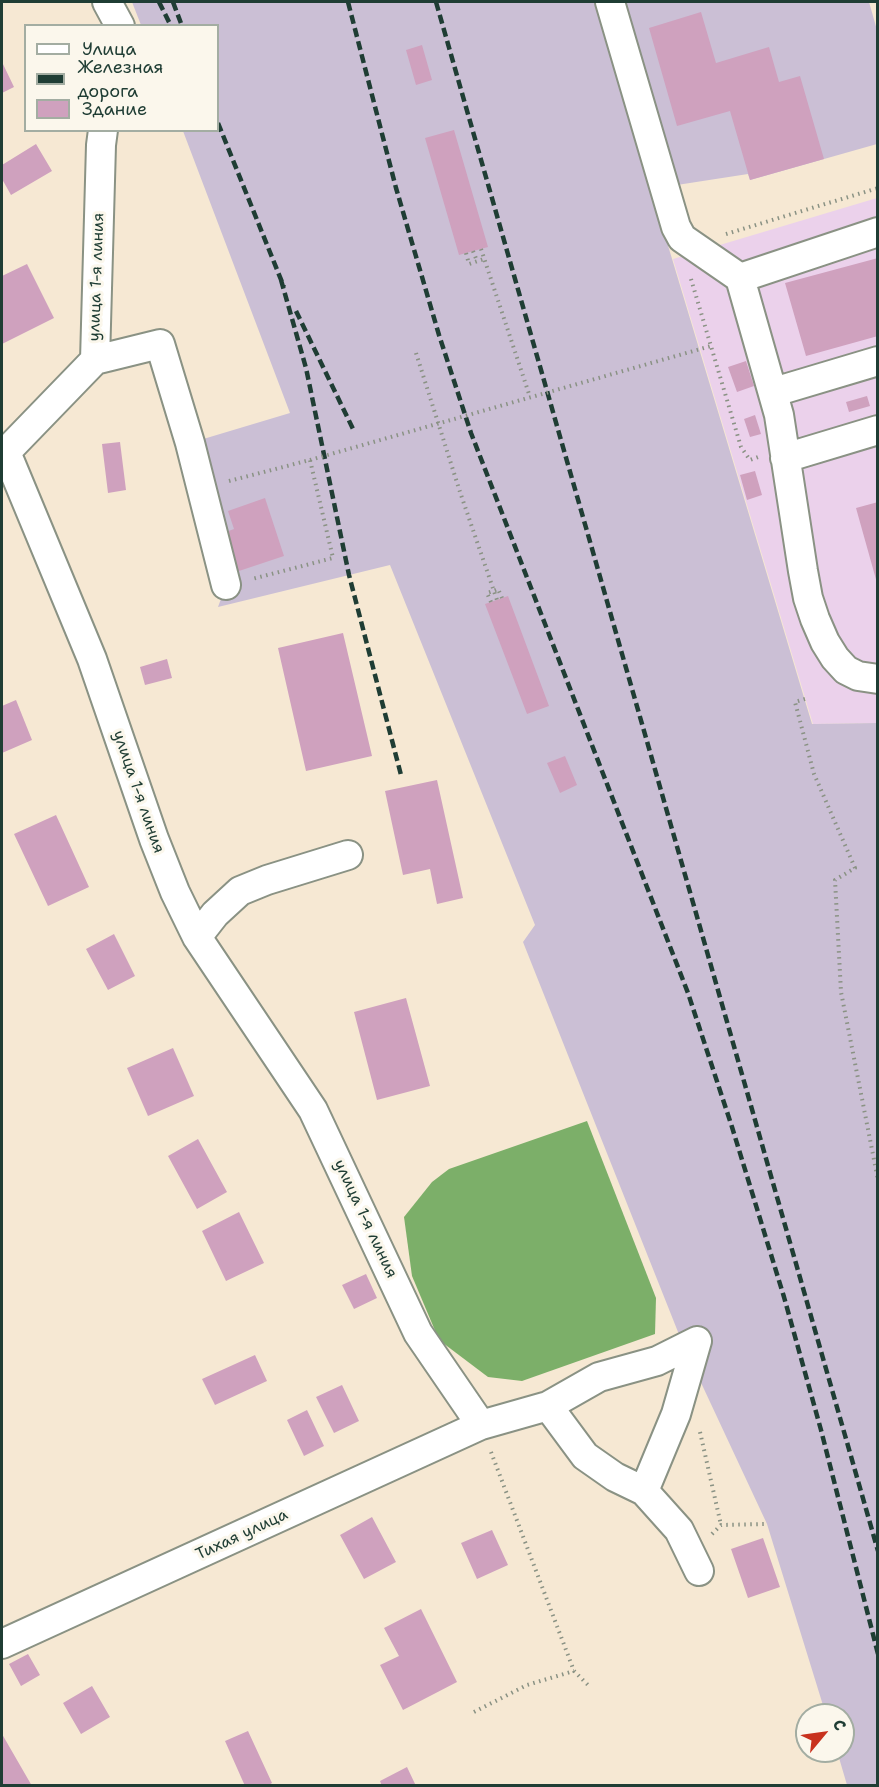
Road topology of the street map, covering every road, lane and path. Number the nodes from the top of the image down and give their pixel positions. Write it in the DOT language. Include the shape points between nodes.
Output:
graph roads {
  1 [pos="107,2"];
  2 [pos="610,2"];
  3 [pos="119,24"];
  4 [pos="103,132"];
  5 [pos="878,188"];
  6 [pos="878,232"];
  7 [pos="481,249"];
  8 [pos="473,251"];
  9 [pos="702,251"];
  10 [pos="466,253"];
  11 [pos="484,259"];
  12 [pos="477,261"];
  13 [pos="740,278"];
  14 [pos="711,346"];
  15 [pos="416,353"];
  16 [pos="94,360"];
  17 [pos="878,360"];
  18 [pos="774,392"];
  19 [pos="530,397"];
  20 [pos="440,423"];
  21 [pos="878,430"];
  22 [pos="741,447"];
  23 [pos="4,451"];
  24 [pos="786,458"];
  25 [pos="310,460"];
  26 [pos="202,488"];
  27 [pos="226,585"];
  28 [pos="493,591"];
  29 [pos="502,598"];
  30 [pos="497,600"];
  31 [pos="491,602"];
  32 [pos="878,679"];
  33 [pos="805,699"];
  34 [pos="348,855"];
  35 [pos="197,936"];
  36 [pos="878,1180"];
  37 [pos="548,1406"];
  38 [pos="481,1425"];
  39 [pos="699,1426"];
  40 [pos="644,1491"];
  41 [pos="767,1524"];
  42 [pos="721,1525"];
  43 [pos="699,1571"];
  44 [pos="2,1644"];
  45 [pos="574,1671"];
  46 [pos="588,1685"];
  47 [pos="474,1712"];
  1 -- 3 [label="street"];
  2 -- 9 [label="street" via="676,227 682,238"];
  4 -- 16 [label="street, улица 1-я линия"];
  5 -- 9 [label="path" via="715,238"];
  6 -- 13 [label="street"];
  7 -- 11 [label="path"];
  8 -- 12 [label="path"];
  9 -- 13 [label="street"];
  9 -- 14 [label="path" via="686,264"];
  10 -- 12 [label="path" via="469,264"];
  11 -- 12 [label="path"];
  11 -- 19 [label="path"];
  13 -- 18 [label="street"];
  14 -- 19 [label="path, bridge"];
  14 -- 22 [label="path"];
  15 -- 20 [label="path"];
  16 -- 23 [label="street, улица 1-я линия"];
  16 -- 26 [label="street" via="160,344"];
  17 -- 18 [label="street"];
  18 -- 24 [label="street"];
  19 -- 20 [label="path, bridge"];
  20 -- 25 [label="path, bridge"];
  20 -- 28 [label="path"];
  21 -- 24 [label="street"];
  23 -- 35 [label="street, улица 1-я линия" via="92,659 154,839"];
  24 -- 32 [label="street" via="802,571 822,634 846,670"];
  25 -- 26 [label="path"];
  25 -- 27 [label="path" via="333,558"];
  26 -- 27 [label="street"];
  28 -- 29 [label="path" via="498,589"];
  28 -- 30 [label="path"];
  28 -- 31 [label="path" via="487,593"];
  33 -- 36 [label="path" via="795,702 813,774 855,868 835,880 841,992"];
  34 -- 35 [label="street" via="240,891"];
  35 -- 38 [label="street, улица 1-я линия" via="313,1110 418,1333"];
  37 -- 38 [label="street, Тихая улица"];
  37 -- 40 [label="street" via="585,1456"];
  37 -- 40 [label="street, Тихая улица" via="599,1377 657,1361 697,1341 676,1414"];
  38 -- 44 [label="street, Тихая улица"];
  38 -- 45 [label="path"];
  39 -- 42 [label="path"];
  40 -- 43 [label="street" via="679,1530"];
  41 -- 42 [label="path"];
  42 -- 43 [label="path" via="709,1536"];
  45 -- 46 [label="path"];
  45 -- 47 [label="path" via="527,1685"];
}
